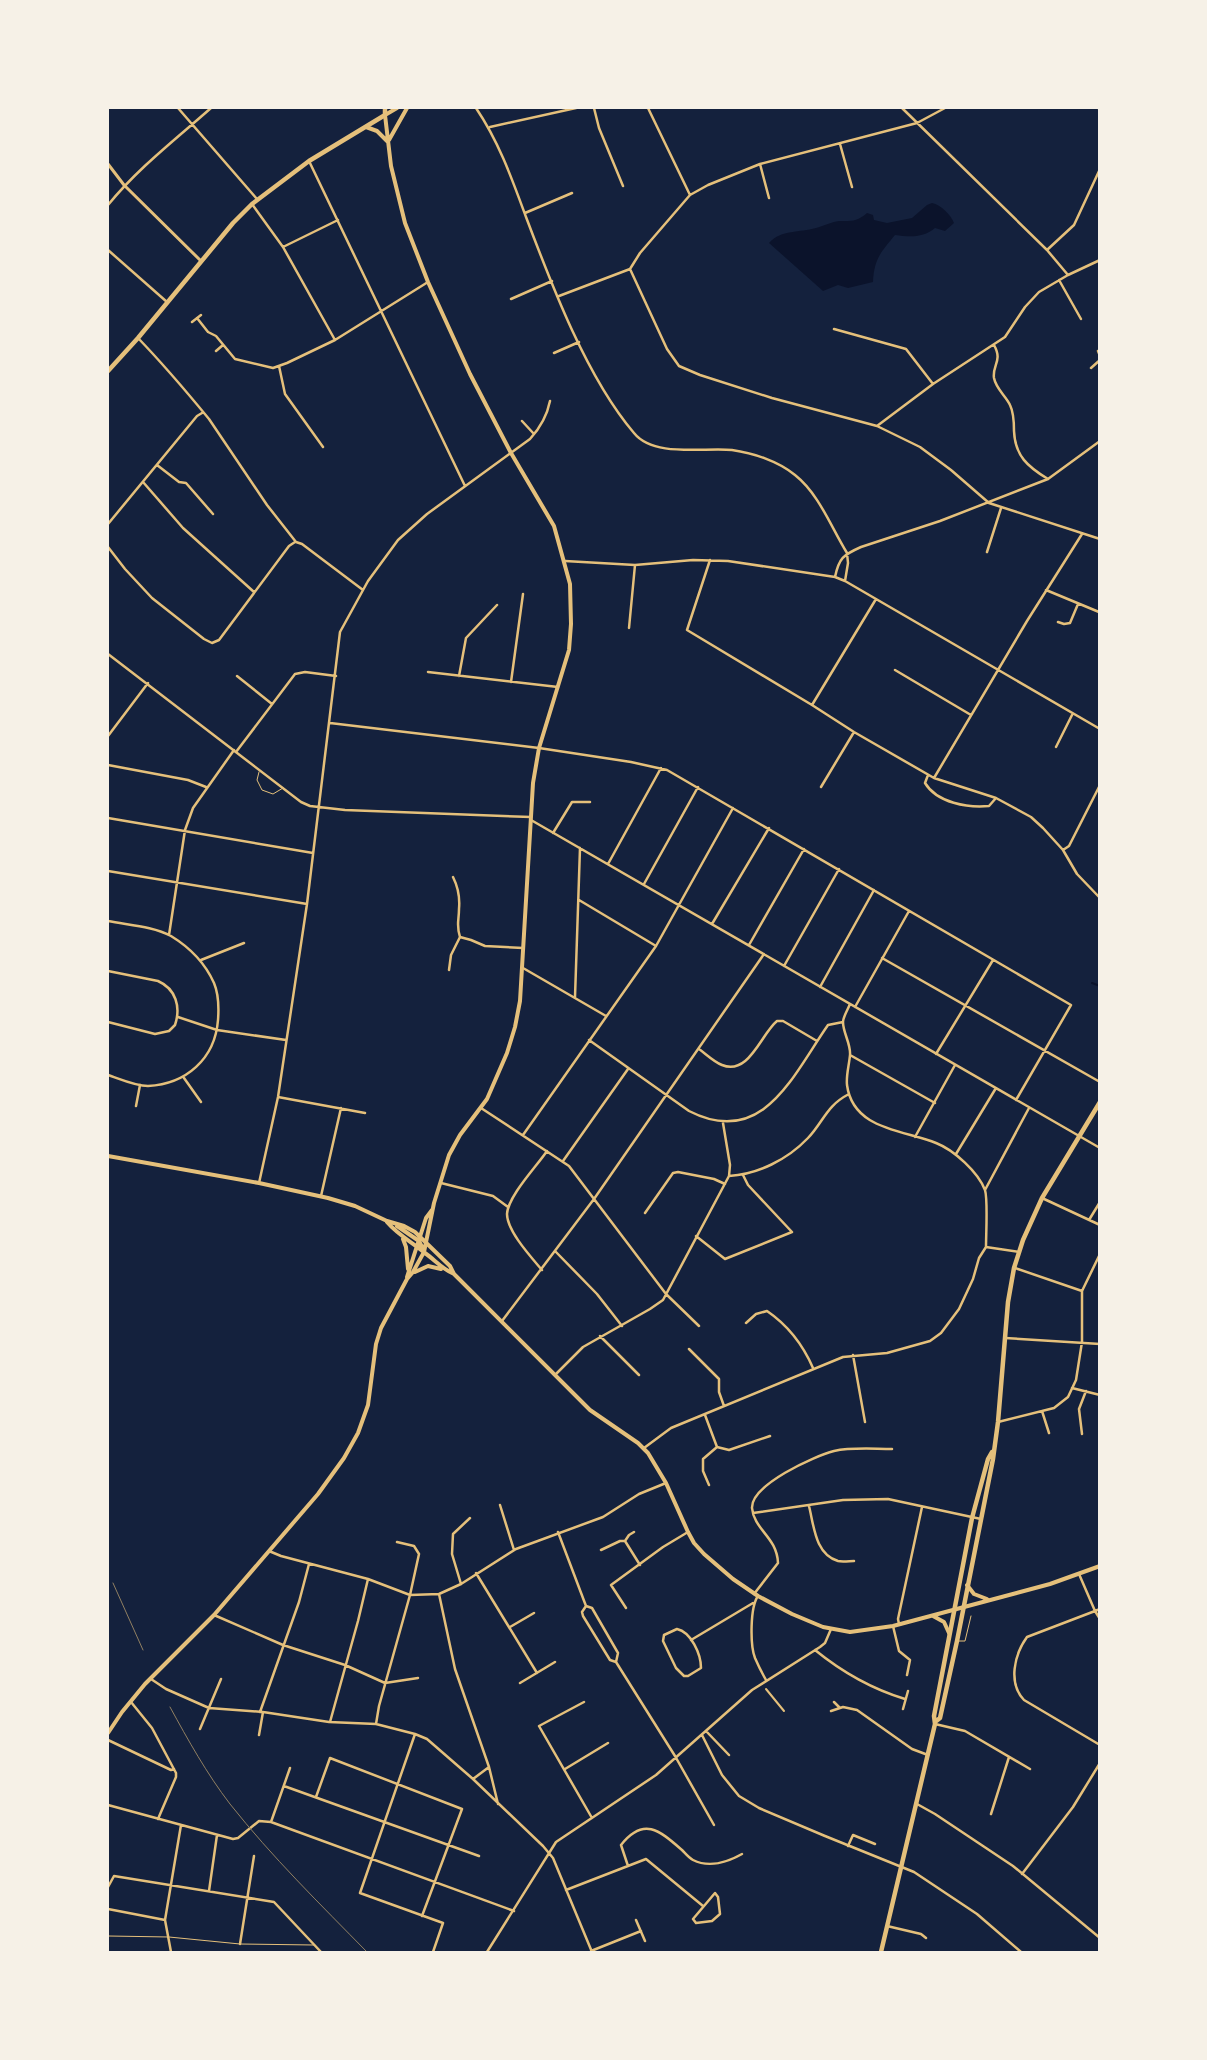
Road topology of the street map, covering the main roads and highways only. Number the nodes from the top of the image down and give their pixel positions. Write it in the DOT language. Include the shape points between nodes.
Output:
graph roads {
  1 [pos="384,108"];
  2 [pos="396,108"];
  3 [pos="407,108"];
  4 [pos="385,115"];
  5 [pos="366,127"];
  6 [pos="388,142"];
  7 [pos="108,371"];
  8 [pos="1100,1102"];
  9 [pos="108,1156"];
  10 [pos="432,1210"];
  11 [pos="387,1221"];
  12 [pos="401,1236"];
  13 [pos="419,1239"];
  14 [pos="427,1242"];
  15 [pos="417,1247"];
  16 [pos="424,1252"];
  17 [pos="445,1270"];
  18 [pos="408,1271"];
  19 [pos="413,1272"];
  20 [pos="454,1274"];
  21 [pos="407,1279"];
  22 [pos="993,1450"];
  23 [pos="1100,1566"];
  24 [pos="968,1585"];
  25 [pos="989,1600"];
  26 [pos="963,1607"];
  27 [pos="953,1610"];
  28 [pos="933,1616"];
  29 [pos="950,1636"];
  30 [pos="935,1723"];
  31 [pos="108,1733"];
  32 [pos="881,1952"];
  1 -- 4 [label="highway"];
  2 -- 4 [label="main road"];
  3 -- 6 [label="main road"];
  4 -- 5 [label="highway"];
  4 -- 6 [label="main road"];
  5 -- 6 [label="main road" via="377,131"];
  5 -- 7 [label="highway" via="309,160 252,204"];
  6 -- 10 [label="main road" via="405,223 428,282 470,374 554,526 570,584 569,650 539,748 533,783 520,1001 513,1034 481,1108 453,1146"];
  8 -- 22 [label="highway" via="1042,1198 1014,1268"];
  9 -- 11 [label="main road" via="321,1196 361,1208"];
  10 -- 13 [label="main road"];
  10 -- 14 [label="main road"];
  11 -- 12 [label="main road"];
  11 -- 13 [label="main road"];
  12 -- 15 [label="main road"];
  12 -- 18 [label="main road" via="406,1247"];
  13 -- 14 [label="main road"];
  13 -- 15 [label="main road"];
  13 -- 16 [label="main road"];
  14 -- 16 [label="main road"];
  14 -- 20 [label="main road"];
  15 -- 16 [label="main road"];
  15 -- 18 [label="main road"];
  16 -- 17 [label="main road"];
  16 -- 19 [label="main road"];
  17 -- 19 [label="main road" via="428,1266"];
  17 -- 20 [label="main road"];
  18 -- 21 [label="main road"];
  19 -- 21 [label="main road"];
  20 -- 28 [label="main road" via="590,1410 644,1448 666,1483 694,1543 756,1596 831,1629 850,1632"];
  21 -- 31 [label="main road" via="376,1344 368,1405 352,1445 330,1479 214,1615 130,1701"];
  22 -- 24 [label="highway"];
  22 -- 27 [label="highway" via="972,1518"];
  23 -- 25 [label="main road" via="1050,1584"];
  24 -- 25 [label="main road" via="976,1595"];
  24 -- 26 [label="highway"];
  25 -- 26 [label="main road"];
  26 -- 27 [label="main road"];
  26 -- 30 [label="highway" via="940,1718"];
  27 -- 28 [label="main road"];
  27 -- 29 [label="highway"];
  28 -- 29 [label="main road" via="944,1622"];
  29 -- 30 [label="highway"];
  30 -- 32 [label="highway"];
}
